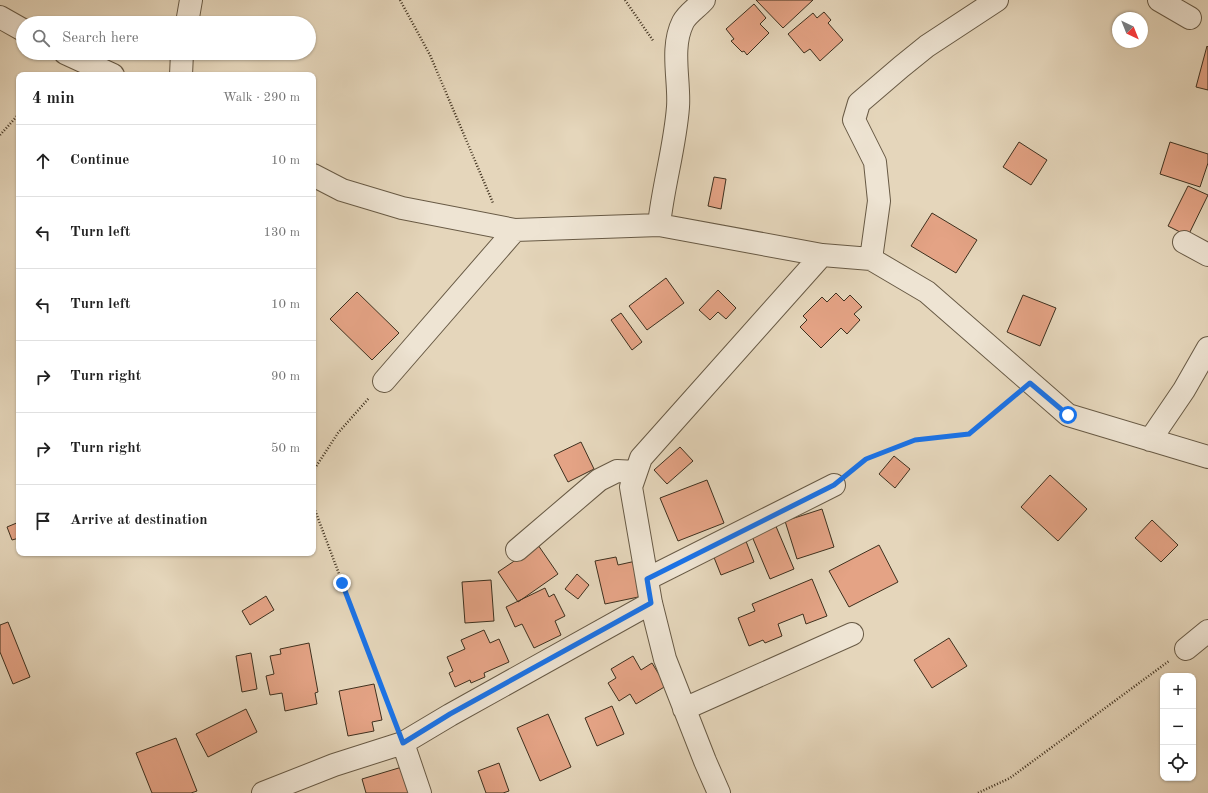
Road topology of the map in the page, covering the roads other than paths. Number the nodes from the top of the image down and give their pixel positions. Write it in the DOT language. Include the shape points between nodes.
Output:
graph roads {
  1 [pos="191,0"];
  2 [pos="704,0"];
  3 [pos="997,0"];
  4 [pos="1159,0"];
  5 [pos="188,16"];
  6 [pos="0,18"];
  7 [pos="1190,18"];
  8 [pos="16,26"];
  9 [pos="80,60"];
  10 [pos="181,60"];
  11 [pos="106,72"];
  12 [pos="180,72"];
  13 [pos="316,177"];
  14 [pos="659,225"];
  15 [pos="515,230"];
  16 [pos="1184,242"];
  17 [pos="822,254"];
  18 [pos="1208,255"];
  19 [pos="871,259"];
  20 [pos="1208,348"];
  21 [pos="384,381"];
  22 [pos="1150,440"];
  23 [pos="1208,457"];
  24 [pos="636,472"];
  25 [pos="834,485"];
  26 [pos="517,550"];
  27 [pos="647,579"];
  28 [pos="651,603"];
  29 [pos="1208,631"];
  30 [pos="852,634"];
  31 [pos="1186,649"];
  32 [pos="684,709"];
  33 [pos="403,743"];
  34 [pos="263,793"];
  35 [pos="420,793"];
  36 [pos="719,793"];
  1 -- 5 [label="street"];
  2 -- 14 [label="street" via="683,22 678,41 678,107"];
  3 -- 19 [label="street" via="927,46 859,103 854,120 875,162 879,201"];
  4 -- 7 [label="street"];
  6 -- 8 [label="street"];
  9 -- 11 [label="street"];
  10 -- 12 [label="street"];
  13 -- 15 [label="street" via="342,190 402,208"];
  14 -- 15 [label="street"];
  14 -- 17 [label="street"];
  15 -- 21 [label="street"];
  16 -- 18 [label="street"];
  17 -- 19 [label="street"];
  17 -- 24 [label="street" via="641,458"];
  19 -- 22 [label="street" via="927,292 1068,415"];
  20 -- 22 [label="street" via="1184,390"];
  22 -- 23 [label="street"];
  24 -- 26 [label="street" via="617,471 598,480"];
  24 -- 27 [label="street" via="632,487"];
  25 -- 27 [label="street"];
  27 -- 28 [label="street"];
  28 -- 32 [label="street" via="665,658"];
  28 -- 33 [label="street" via="450,714"];
  29 -- 31 [label="street"];
  30 -- 32 [label="street"];
  32 -- 36 [label="street"];
  33 -- 34 [label="street" via="334,765"];
  33 -- 35 [label="street"];
}
